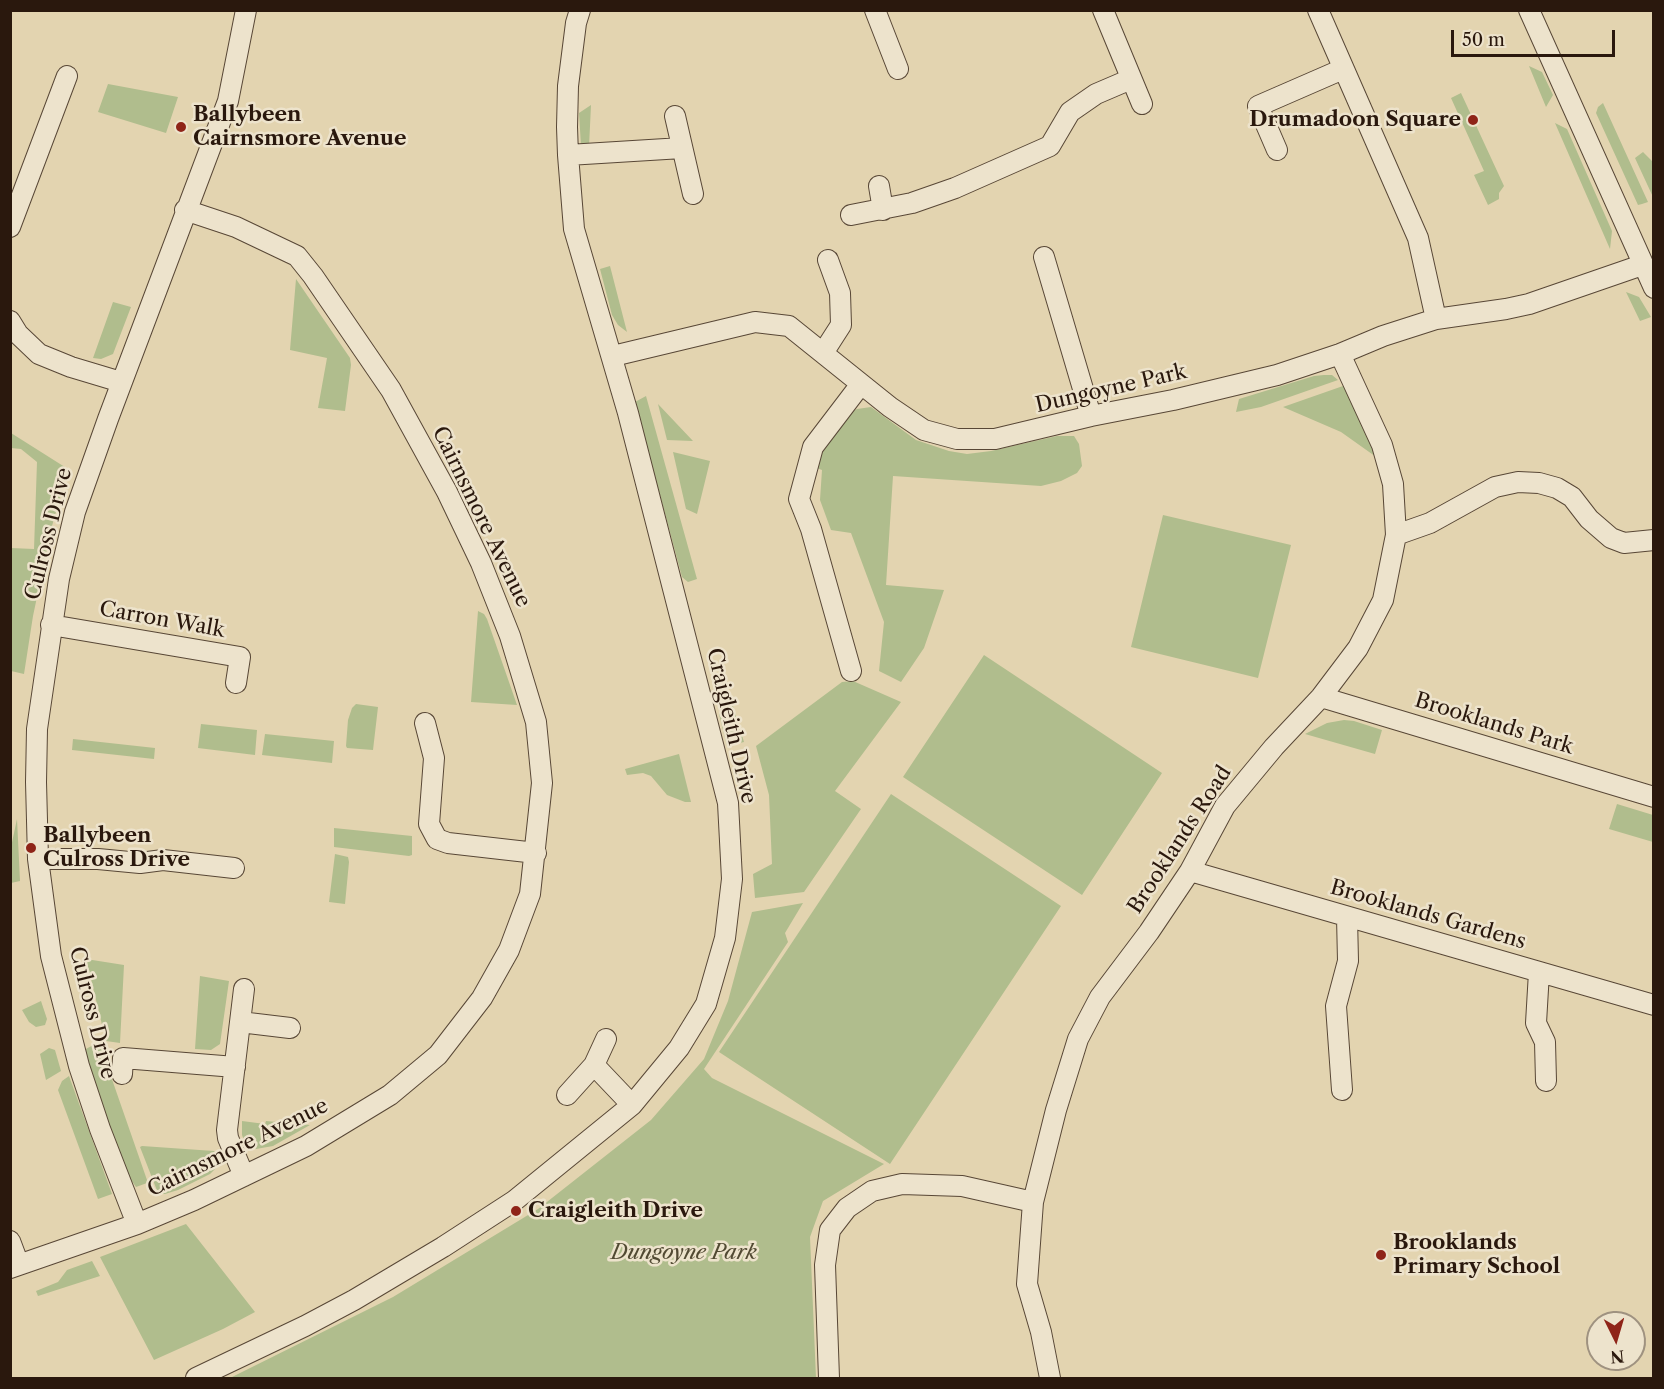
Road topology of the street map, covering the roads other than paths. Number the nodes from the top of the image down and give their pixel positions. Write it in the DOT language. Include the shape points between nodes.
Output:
graph roads {
  1 [pos="246,10"];
  2 [pos="580,10"];
  3 [pos="875,10"];
  4 [pos="1103,10"];
  5 [pos="1318,10"];
  6 [pos="1529,10"];
  7 [pos="898,69"];
  8 [pos="1343,69"];
  9 [pos="67,76"];
  10 [pos="1131,79"];
  11 [pos="1142,104"];
  12 [pos="675,116"];
  13 [pos="682,148"];
  14 [pos="1277,150"];
  15 [pos="568,155"];
  16 [pos="879,186"];
  17 [pos="693,194"];
  18 [pos="185,210"];
  19 [pos="882,210"];
  20 [pos="850,215"];
  21 [pos="10,227"];
  22 [pos="1044,257"];
  23 [pos="828,260"];
  24 [pos="1642,265"];
  25 [pos="1653,288"];
  26 [pos="1436,319"];
  27 [pos="10,321"];
  28 [pos="823,353"];
  29 [pos="1340,354"];
  30 [pos="613,356"];
  31 [pos="121,382"];
  32 [pos="861,384"];
  33 [pos="1091,416"];
  34 [pos="1396,535"];
  35 [pos="1653,540"];
  36 [pos="51,625"];
  37 [pos="851,671"];
  38 [pos="236,683"];
  39 [pos="1321,697"];
  40 [pos="425,723"];
  41 [pos="1653,797"];
  42 [pos="536,853"];
  43 [pos="38,859"];
  44 [pos="234,868"];
  45 [pos="1190,871"];
  46 [pos="1347,917"];
  47 [pos="1539,972"];
  48 [pos="244,989"];
  49 [pos="1653,1005"];
  50 [pos="240,1022"];
  51 [pos="290,1028"];
  52 [pos="606,1040"];
  53 [pos="594,1065"];
  54 [pos="236,1068"];
  55 [pos="122,1074"];
  56 [pos="1546,1080"];
  57 [pos="1342,1090"];
  58 [pos="567,1095"];
  59 [pos="632,1105"];
  60 [pos="244,1176"];
  61 [pos="1033,1202"];
  62 [pos="137,1224"];
  63 [pos="10,1241"];
  64 [pos="15,1266"];
  65 [pos="196,1378"];
  66 [pos="829,1378"];
  67 [pos="1050,1378"];
  1 -- 18 [label="street, Culross Drive" via="228,101"];
  2 -- 15 [label="street, Craigleith Drive" via="568,86"];
  3 -- 7 [label="street"];
  4 -- 10 [label="street"];
  5 -- 8 [label="street"];
  6 -- 24 [label="street"];
  8 -- 14 [label="street" via="1258,106"];
  8 -- 26 [label="street" via="1418,238"];
  9 -- 21 [label="street"];
  10 -- 11 [label="street"];
  10 -- 19 [label="street" via="1096,94 1070,112 1050,146 954,188"];
  12 -- 13 [label="street"];
  13 -- 15 [label="street"];
  13 -- 17 [label="street"];
  15 -- 30 [label="street, Craigleith Drive" via="574,229"];
  16 -- 19 [label="street"];
  18 -- 31 [label="street, Culross Drive"];
  18 -- 42 [label="street, Cairnsmore Avenue" via="236,227 297,256 390,390 447,492 510,636 536,722 543,783"];
  19 -- 20 [label="street"];
  22 -- 33 [label="street"];
  23 -- 28 [label="street" via="840,292 841,326"];
  24 -- 25 [label="street"];
  24 -- 26 [label="street, Dungoyne Park" via="1529,304"];
  26 -- 29 [label="street, Dungoyne Park"];
  27 -- 31 [label="street" via="39,354"];
  28 -- 30 [label="street, Dungoyne Park" via="789,326 755,322"];
  28 -- 32 [label="street, Dungoyne Park"];
  29 -- 33 [label="street, Dungoyne Park" via="1277,375"];
  29 -- 34 [label="street, Brooklands Road" via="1382,445 1393,484"];
  30 -- 59 [label="street, Craigleith Drive" via="728,803 732,879 725,938 706,1004 679,1048"];
  31 -- 36 [label="street, Culross Drive" via="75,512"];
  32 -- 33 [label="street, Dungoyne Park" via="924,430 957,439 995,439"];
  32 -- 37 [label="street" via="813,447 799,499"];
  34 -- 35 [label="street" via="1430,523 1495,487 1518,482 1557,488 1572,497 1611,538 1624,543"];
  34 -- 39 [label="street, Brooklands Road" via="1383,600 1358,648"];
  36 -- 38 [label="street, Carron Walk" via="240,657"];
  36 -- 43 [label="street, Culross Drive" via="38,729"];
  39 -- 41 [label="street, Brooklands Park"];
  39 -- 45 [label="street, Brooklands Road" via="1225,806"];
  40 -- 42 [label="street" via="434,758 429,824 437,839"];
  42 -- 60 [label="street, Cairnsmore Avenue" via="530,894 509,950 482,998 446,1047 390,1095 306,1146"];
  43 -- 44 [label="street" via="140,863 163,860"];
  43 -- 62 [label="street, Culross Drive" via="51,956 79,1066"];
  45 -- 46 [label="street, Brooklands Gardens"];
  45 -- 61 [label="street, Brooklands Road" via="1100,997 1078,1039"];
  46 -- 47 [label="street, Brooklands Gardens"];
  46 -- 57 [label="street" via="1348,961 1336,1006"];
  47 -- 49 [label="street, Brooklands Gardens"];
  47 -- 56 [label="street" via="1536,1023 1545,1042"];
  48 -- 50 [label="street"];
  50 -- 51 [label="street"];
  50 -- 54 [label="street"];
  52 -- 53 [label="street"];
  53 -- 58 [label="street"];
  53 -- 59 [label="street"];
  54 -- 55 [label="street" via="123,1058"];
  54 -- 60 [label="street" via="227,1130"];
  59 -- 65 [label="street, Craigleith Drive" via="514,1201 443,1247 305,1326"];
  60 -- 62 [label="street, Cairnsmore Avenue"];
  61 -- 66 [label="street" via="962,1186 902,1184 872,1191 847,1208 830,1230 825,1265"];
  61 -- 67 [label="street, Brooklands Road" via="1027,1284"];
  62 -- 64 [label="street, Cairnsmore Avenue"];
  63 -- 64 [label="street"];
}
